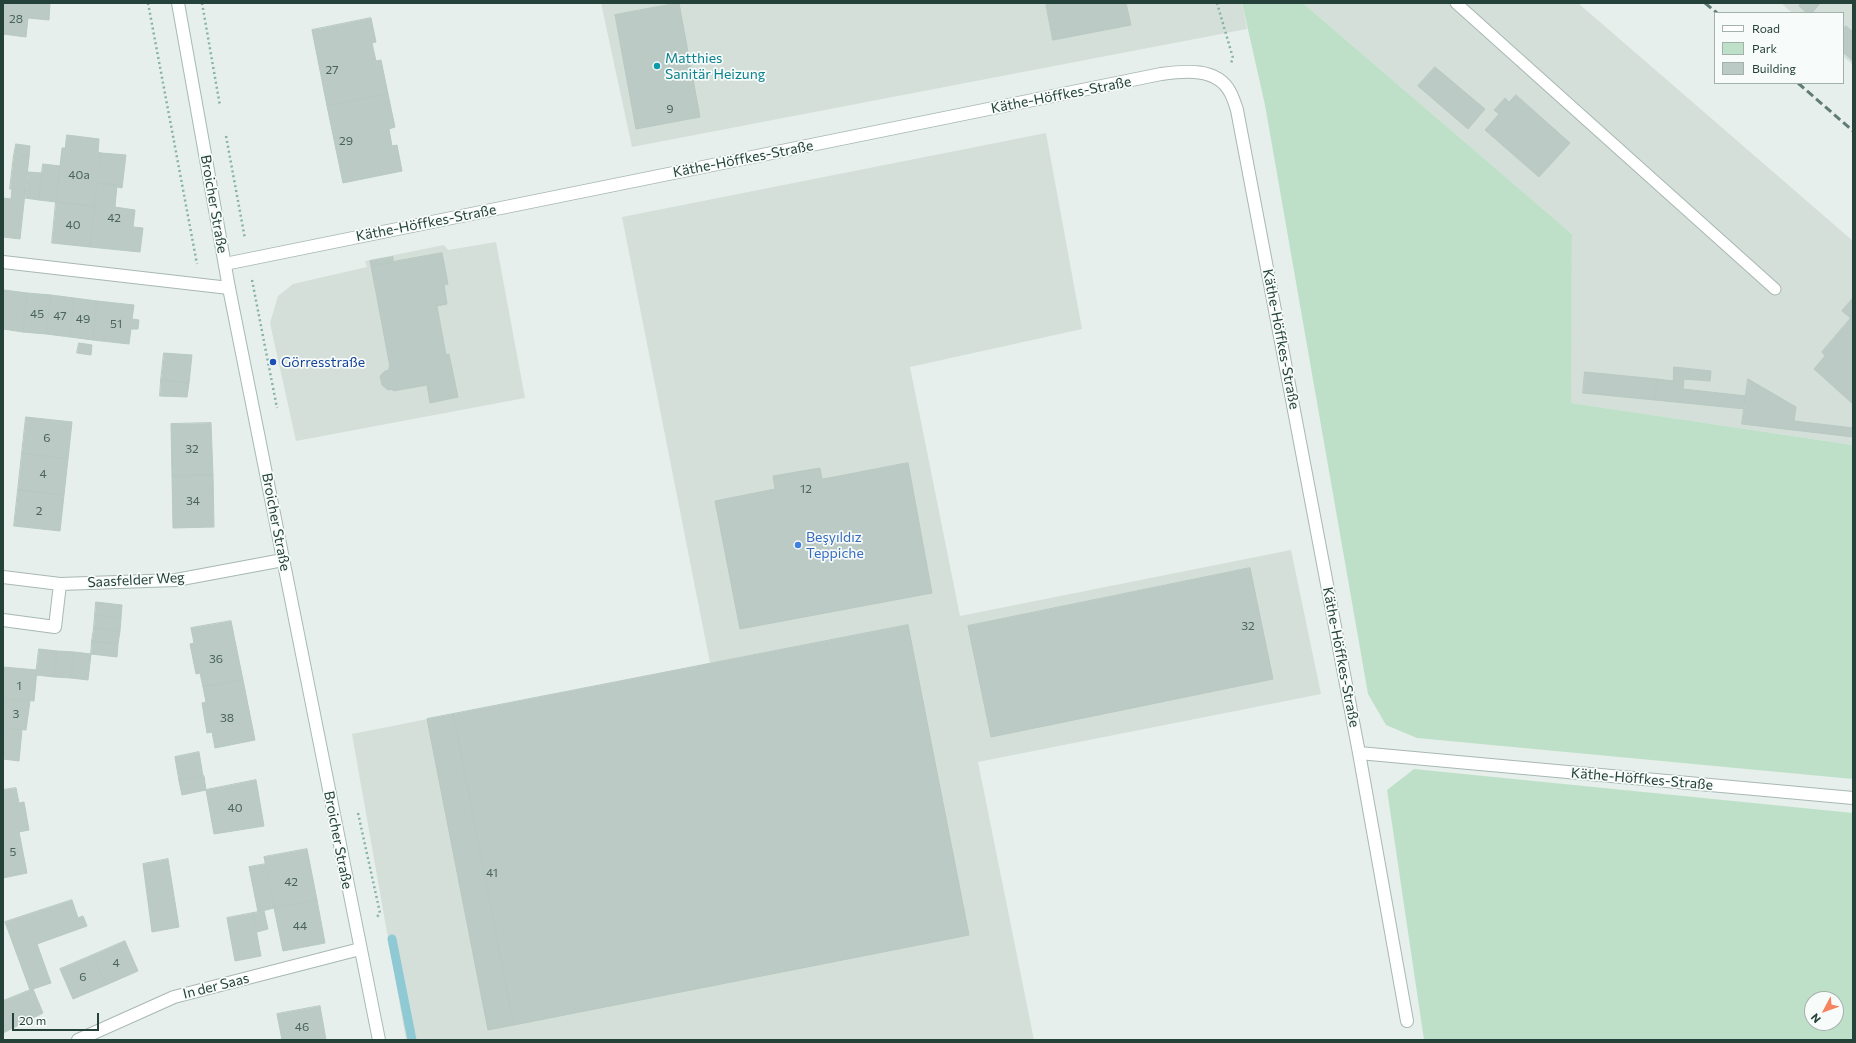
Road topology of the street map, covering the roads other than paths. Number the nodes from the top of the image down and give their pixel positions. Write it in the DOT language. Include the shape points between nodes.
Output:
graph roads {
  1 [pos="178,3"];
  2 [pos="1456,3"];
  3 [pos="3,262"];
  4 [pos="225,264"];
  5 [pos="229,288"];
  6 [pos="1775,289"];
  7 [pos="283,560"];
  8 [pos="3,577"];
  9 [pos="60,584"];
  10 [pos="3,620"];
  11 [pos="1360,753"];
  12 [pos="1853,798"];
  13 [pos="360,949"];
  14 [pos="1407,1021"];
  15 [pos="78,1040"];
  16 [pos="379,1040"];
  1 -- 4 [label="street, Broicher Straße"];
  2 -- 6 [label="lane"];
  3 -- 5 [label="street"];
  4 -- 5 [label="street, Broicher Straße"];
  4 -- 11 [label="street, Käthe-Höffkes-Straße" via="1161,74 1187,70 1215,76 1230,91 1237,110"];
  5 -- 7 [label="street, Broicher Straße"];
  7 -- 9 [label="street, Saasfelder Weg" via="176,580"];
  7 -- 13 [label="street, Broicher Straße"];
  8 -- 9 [label="street, Saasfelder Weg"];
  9 -- 10 [label="street" via="56,627"];
  11 -- 12 [label="street, Käthe-Höffkes-Straße"];
  11 -- 14 [label="street, Käthe-Höffkes-Straße"];
  13 -- 15 [label="street, In der Saas" via="174,997"];
  13 -- 16 [label="street, Broicher Straße"];
}
